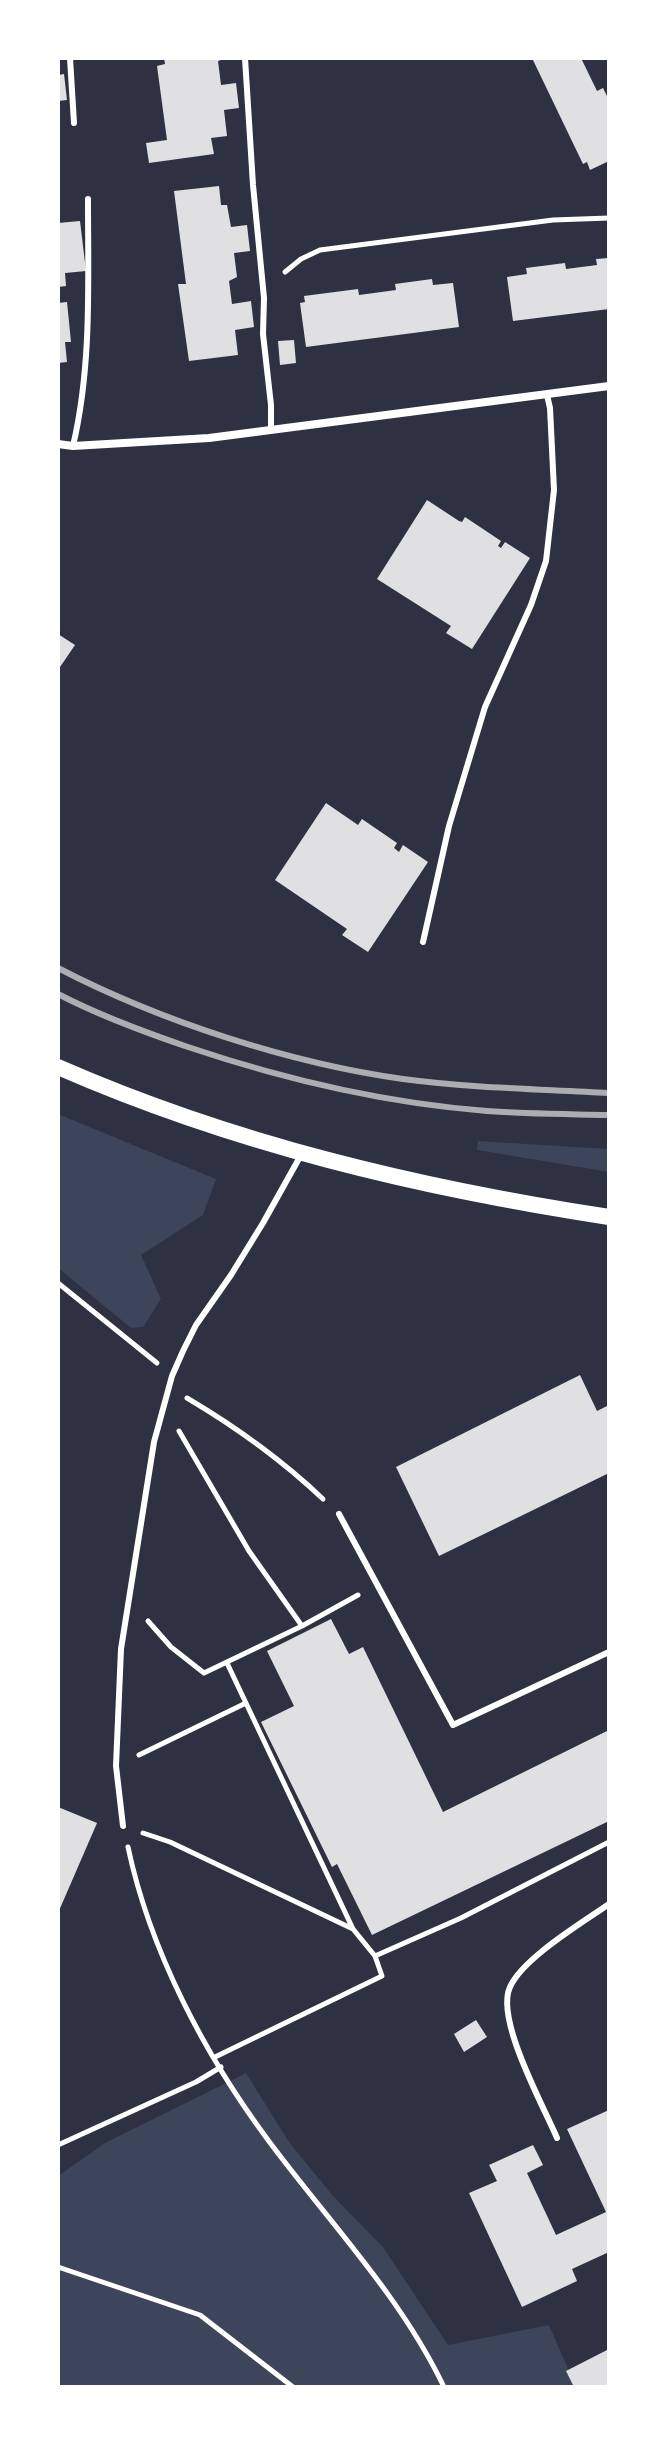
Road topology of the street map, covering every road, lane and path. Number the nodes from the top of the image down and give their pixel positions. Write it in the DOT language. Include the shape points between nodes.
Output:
graph roads {
  1 [pos="70,58"];
  2 [pos="245,58"];
  3 [pos="74,123"];
  4 [pos="88,199"];
  5 [pos="609,218"];
  6 [pos="264,298"];
  7 [pos="609,386"];
  8 [pos="547,395"];
  9 [pos="271,429"];
  10 [pos="58,444"];
  11 [pos="73,446"];
  12 [pos="423,942"];
  13 [pos="58,1067"];
  14 [pos="302,1154"];
  15 [pos="609,1217"];
  16 [pos="58,1283"];
  17 [pos="172,1376"];
  18 [pos="169,1388"];
  19 [pos="165,1400"];
  20 [pos="339,1514"];
  21 [pos="377,1584"];
  22 [pos="131,1597"];
  23 [pos="302,1626"];
  24 [pos="609,1652"];
  25 [pos="227,1663"];
  26 [pos="246,1703"];
  27 [pos="116,1766"];
  28 [pos="123,1826"];
  29 [pos="609,1842"];
  30 [pos="609,1904"];
  31 [pos="353,1929"];
  32 [pos="375,1956"];
  33 [pos="215,2057"];
  34 [pos="221,2067"];
  35 [pos="557,2138"];
  36 [pos="58,2145"];
  37 [pos="58,2267"];
  38 [pos="293,2387"];
  39 [pos="444,2387"];
  1 -- 3 [label="lane"];
  2 -- 6 [label="lane"];
  4 -- 11 [label="lane" via="87,363"];
  5 -- 6 [label="path" via="553,220 320,250 284,273"];
  6 -- 9 [label="lane"];
  7 -- 8 [label="street"];
  8 -- 9 [label="street"];
  8 -- 12 [label="lane" via="554,490 546,561 485,707 449,826"];
  9 -- 11 [label="street"];
  10 -- 11 [label="street"];
  13 -- 14 [label="main road" via="183,1117"];
  14 -- 15 [label="main road" via="448,1189"];
  14 -- 17 [label="lane" via="196,1325"];
  16 -- 17 [label="path"];
  17 -- 18 [label="lane"];
  18 -- 19 [label="lane"];
  18 -- 20 [label="path" via="277,1458"];
  19 -- 22 [label="lane"];
  19 -- 23 [label="path" via="223,1509"];
  20 -- 21 [label="lane"];
  21 -- 23 [label="path"];
  21 -- 24 [label="lane" via="453,1725"];
  22 -- 25 [label="path" via="189,1663 204,1673"];
  22 -- 27 [label="lane" via="121,1649"];
  23 -- 25 [label="path"];
  25 -- 26 [label="path"];
  26 -- 27 [label="path"];
  26 -- 31 [label="path"];
  27 -- 28 [label="lane"];
  28 -- 31 [label="path" via="170,1842"];
  28 -- 33 [label="path" via="156,1938"];
  29 -- 32 [label="path"];
  30 -- 35 [label="lane" via="530,1962 509,1988 511,2034"];
  31 -- 32 [label="path"];
  32 -- 33 [label="path" via="382,1976"];
  33 -- 34 [label="path"];
  34 -- 36 [label="path"];
  34 -- 39 [label="path" via="266,2138 405,2320"];
  37 -- 38 [label="path" via="200,2315"];
}
